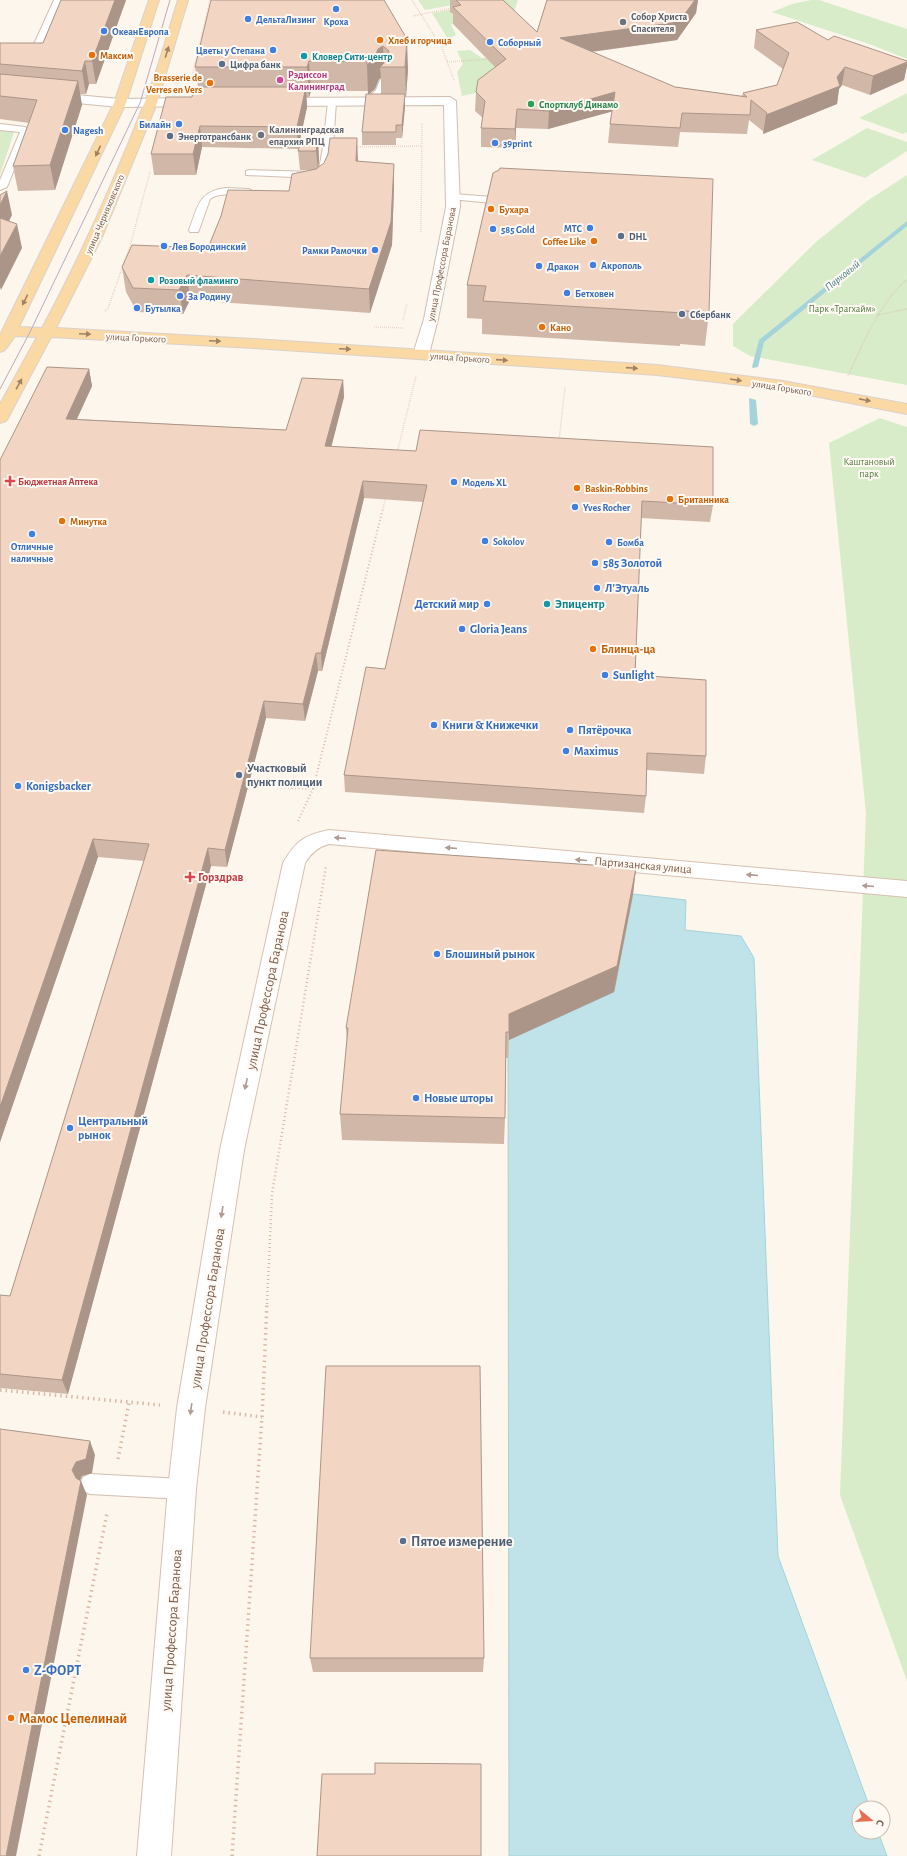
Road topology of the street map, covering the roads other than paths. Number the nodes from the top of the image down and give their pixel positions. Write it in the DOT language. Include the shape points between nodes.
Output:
graph roads {
  1 [pos="58,0"];
  2 [pos="154,0"];
  3 [pos="183,0"];
  4 [pos="0,56"];
  5 [pos="384,80"];
  6 [pos="0,92"];
  7 [pos="211,102"];
  8 [pos="264,102"];
  9 [pos="332,102"];
  10 [pos="368,102"];
  11 [pos="120,103"];
  12 [pos="151,103"];
  13 [pos="0,127"];
  14 [pos="249,174"];
  15 [pos="323,175"];
  16 [pos="0,187"];
  17 [pos="317,188"];
  18 [pos="256,192"];
  19 [pos="453,202"];
  20 [pos="493,203"];
  21 [pos="194,230"];
  22 [pos="13,325"];
  23 [pos="50,326"];
  24 [pos="425,342"];
  25 [pos="0,347"];
  26 [pos="907,396"];
  27 [pos="907,409"];
  28 [pos="0,418"];
  29 [pos="307,844"];
  30 [pos="907,889"];
  31 [pos="90,1484"];
  32 [pos="182,1489"];
  33 [pos="154,1856"];
  1 -- 4 [label="lane" via="34,56"];
  2 -- 11 [label="main road"];
  12 -- 3 [label="main road, улица Черняховского, one-way"];
  5 -- 10 [label="lane" via="380,91"];
  6 -- 11 [label="street"];
  7 -- 12 [label="street"];
  8 -- 9 [label="street"];
  9 -- 10 [label="street"];
  9 -- 15 [label="lane"];
  10 -- 19 [label="street, улица Профессора Баранова" via="450,101"];
  11 -- 12 [label="street"];
  11 -- 22 [label="main road, one-way"];
  12 -- 23 [label="main road, улица Черняховского" via="95,237"];
  13 -- 16 [label="lane" via="25,130"];
  14 -- 15 [label="lane"];
  15 -- 17 [label="lane"];
  18 -- 21 [label="lane" via="210,194 206,198"];
  19 -- 20 [label="lane"];
  19 -- 24 [label="street, улица Профессора Баранова"];
  22 -- 23 [label="main road, улица Горького"];
  22 -- 25 [label="main road"];
  23 -- 24 [label="main road, улица Горького"];
  28 -- 23 [label="main road, улица Черняховского, one-way"];
  24 -- 26 [label="main road, улица Горького" via="640,355 707,362"];
  24 -- 27 [label="main road, улица Горького, one-way" via="691,373 848,397"];
  30 -- 29 [label="street, Партизанская улица, one-way" via="328,837"];
  29 -- 32 [label="street, улица Профессора Баранова, one-way" via="294,863 232,1150"];
  31 -- 32 [label="lane"];
  32 -- 33 [label="street, улица Профессора Баранова"];
}
